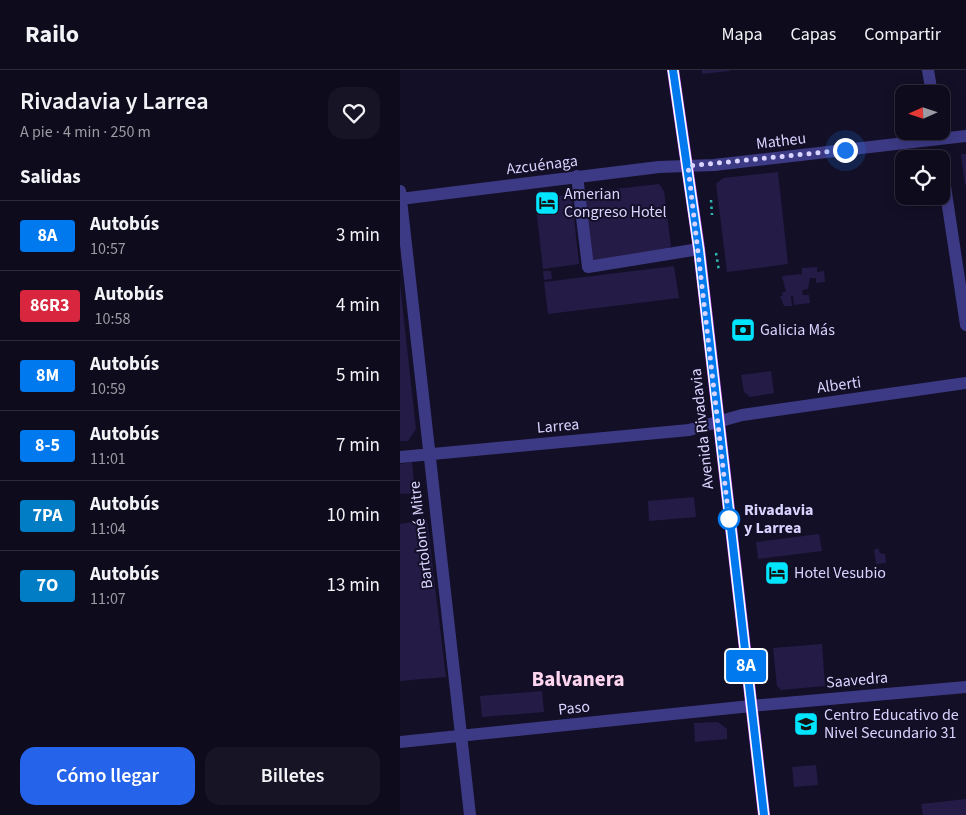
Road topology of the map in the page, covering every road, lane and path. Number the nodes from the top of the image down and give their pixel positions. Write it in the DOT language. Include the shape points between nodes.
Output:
graph roads {
  1 [pos="673,70"];
  2 [pos="928,70"];
  3 [pos="930,85"];
  4 [pos="950,135"];
  5 [pos="966,136"];
  6 [pos="898,140"];
  7 [pos="688,166"];
  8 [pos="577,176"];
  9 [pos="400,196"];
  10 [pos="711,200"];
  11 [pos="948,205"];
  12 [pos="712,216"];
  13 [pos="699,250"];
  14 [pos="716,254"];
  15 [pos="719,271"];
  16 [pos="966,325"];
  17 [pos="966,383"];
  18 [pos="717,421"];
  19 [pos="428,454"];
  20 [pos="400,457"];
  21 [pos="966,687"];
  22 [pos="750,706"];
  23 [pos="461,736"];
  24 [pos="400,742"];
  25 [pos="470,815"];
  26 [pos="764,815"];
  1 -- 7 [label="main road, Avenida Rivadavia"];
  2 -- 3 [label="street"];
  4 -- 5 [label="street, Matheu"];
  6 -- 7 [label="street, Matheu"];
  7 -- 8 [label="street, Azcuénaga"];
  7 -- 13 [label="main road, Avenida Rivadavia"];
  8 -- 9 [label="street, Azcuénaga"];
  8 -- 13 [label="street" via="588,268"];
  9 -- 19 [label="street, Bartolomé Mitre"];
  10 -- 12 [label="path"];
  11 -- 16 [label="street"];
  13 -- 18 [label="main road, Avenida Rivadavia"];
  14 -- 15 [label="path"];
  17 -- 18 [label="street, Alberti"];
  18 -- 19 [label="street, Larrea" via="689,430"];
  18 -- 22 [label="main road, Avenida Rivadavia"];
  19 -- 20 [label="street, Larrea"];
  19 -- 23 [label="street, Bartolomé Mitre"];
  21 -- 22 [label="street, Saavedra"];
  22 -- 23 [label="street, Paso"];
  22 -- 26 [label="main road, Avenida Rivadavia"];
  23 -- 24 [label="street, Paso"];
  23 -- 25 [label="street, Bartolomé Mitre"];
}
